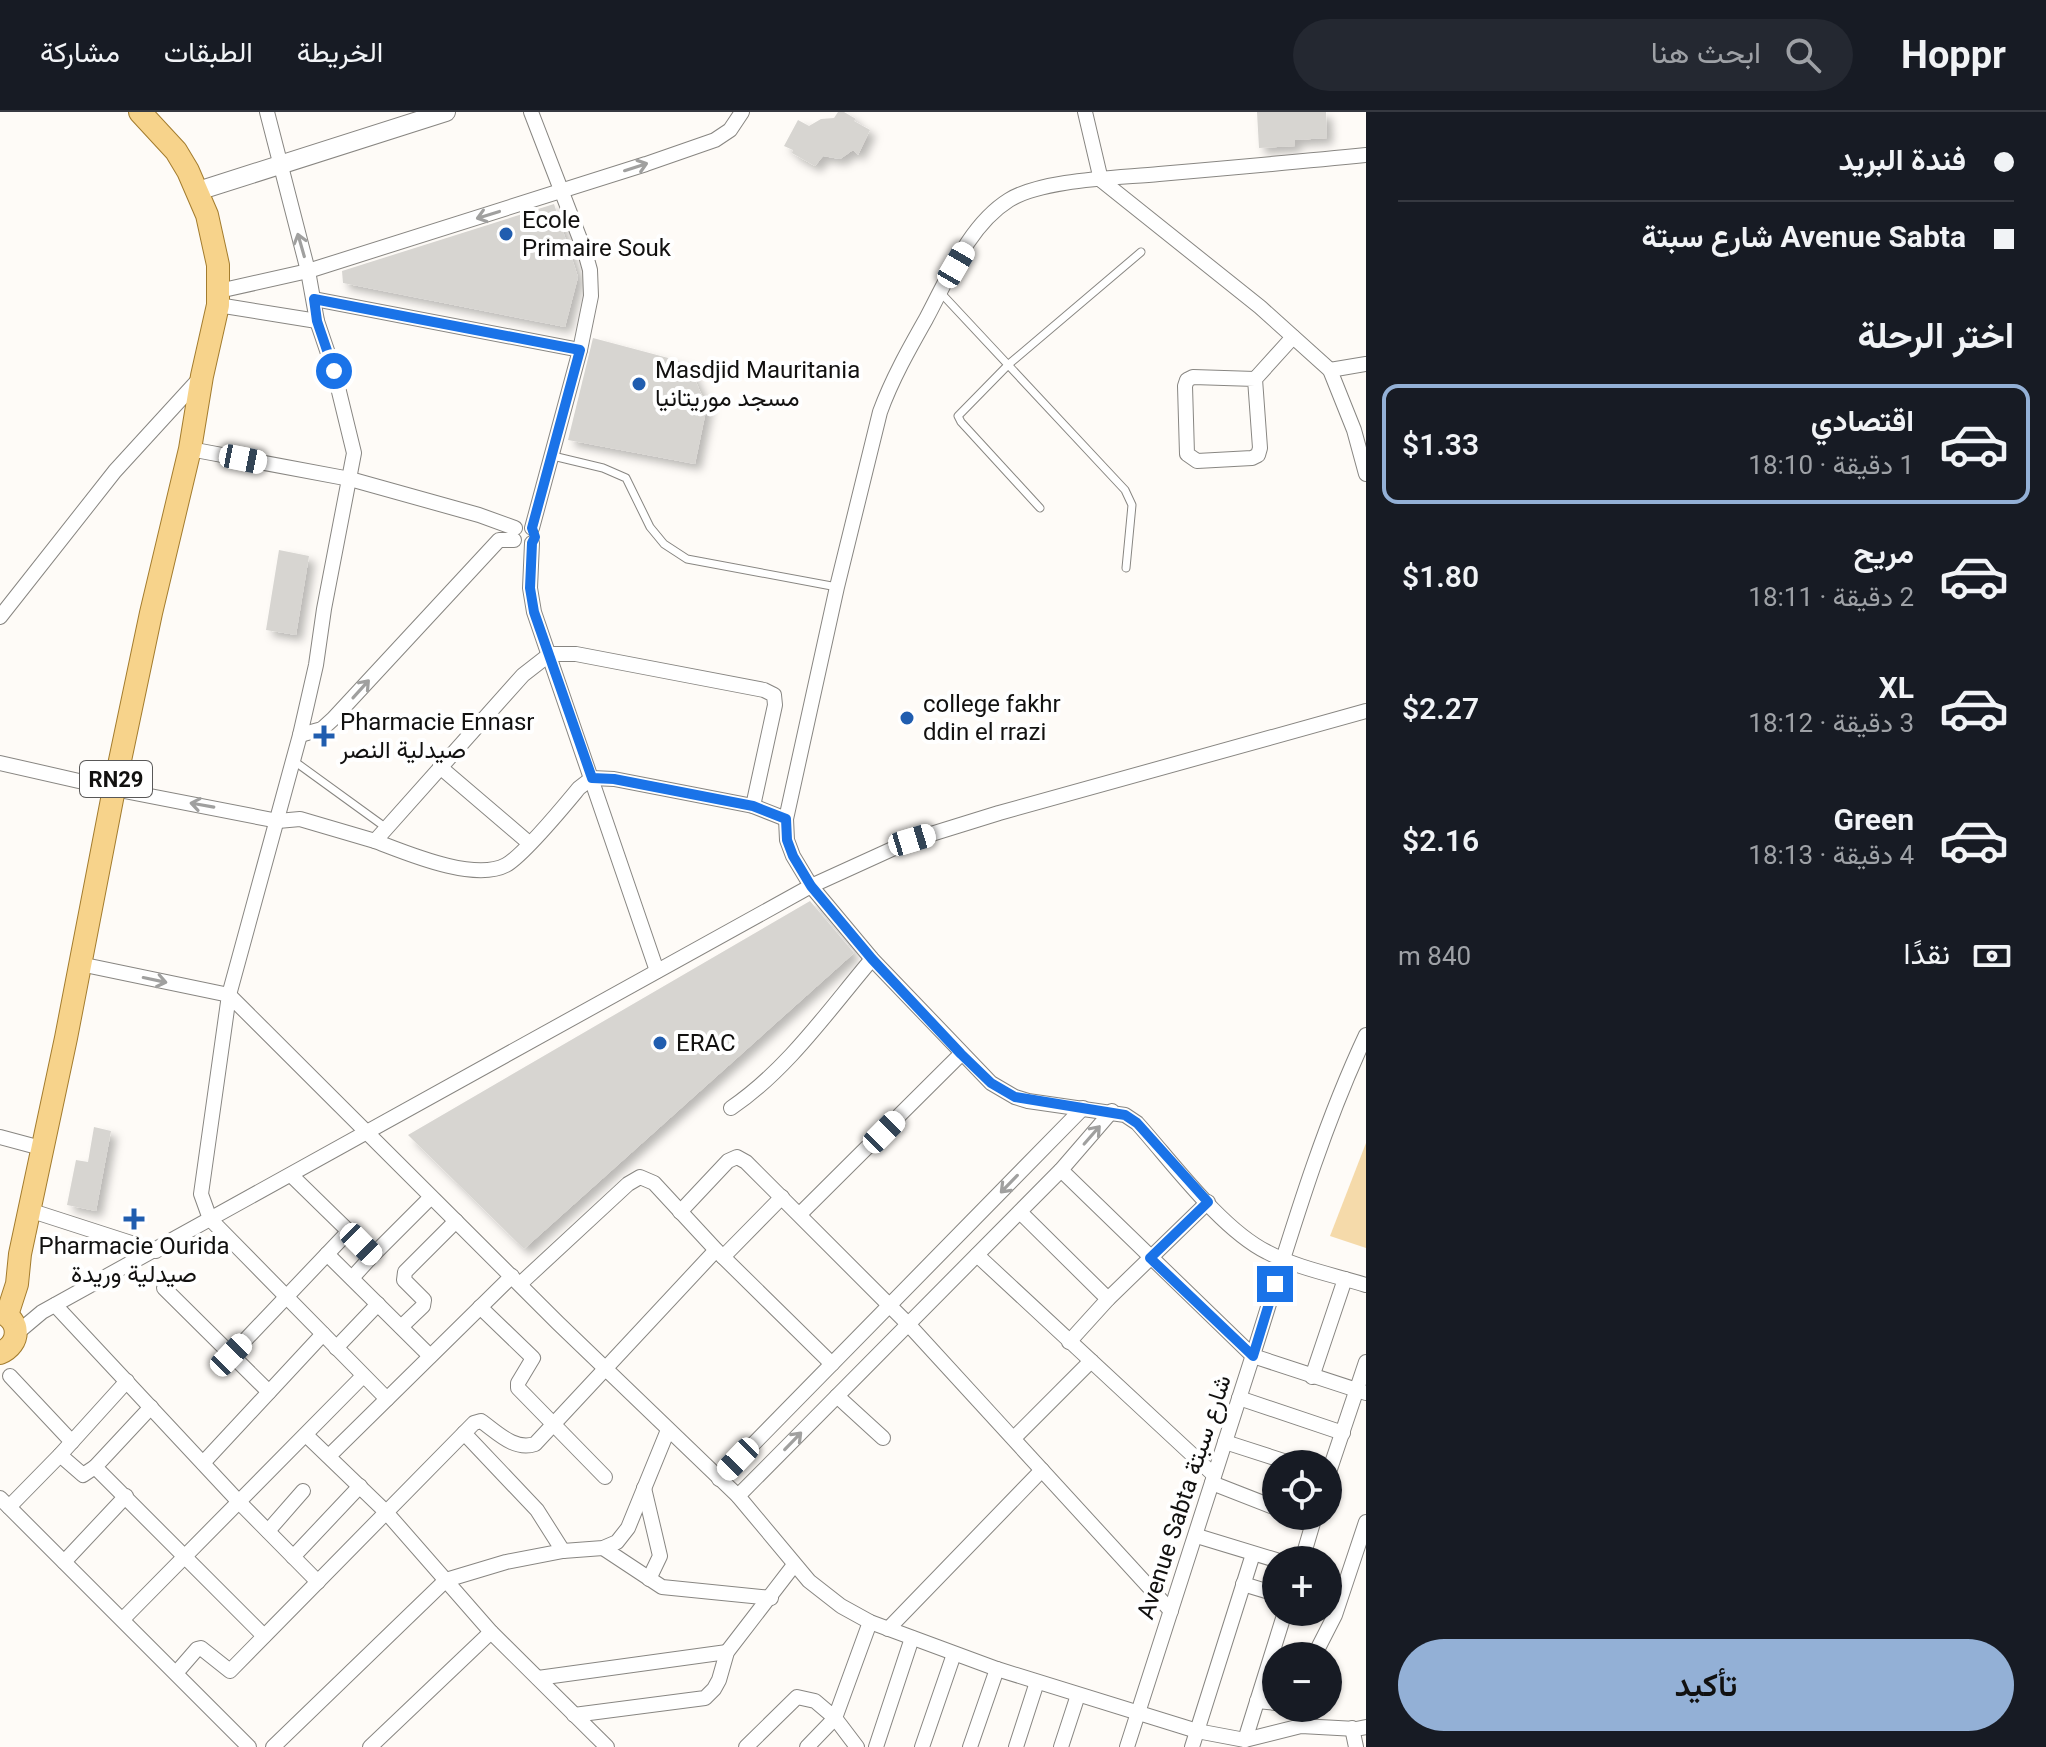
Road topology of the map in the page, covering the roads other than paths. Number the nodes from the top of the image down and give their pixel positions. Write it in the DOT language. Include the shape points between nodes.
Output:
graph roads {
  1 [pos="140,112"];
  2 [pos="267,112"];
  3 [pos="446,112"];
  4 [pos="531,112"];
  5 [pos="742,112"];
  6 [pos="1085,112"];
  7 [pos="1366,155"];
  8 [pos="279,163"];
  9 [pos="1101,180"];
  10 [pos="198,191"];
  11 [pos="562,191"];
  12 [pos="1141,252"];
  13 [pos="308,271"];
  14 [pos="940,292"];
  15 [pos="218,298"];
  16 [pos="314,299"];
  17 [pos="317,321"];
  18 [pos="1293,337"];
  19 [pos="580,350"];
  20 [pos="1009,364"];
  21 [pos="1366,364"];
  22 [pos="1330,370"];
  23 [pos="202,376"];
  24 [pos="1255,379"];
  25 [pos="190,449"];
  26 [pos="553,456"];
  27 [pos="1366,474"];
  28 [pos="350,479"];
  29 [pos="1040,508"];
  30 [pos="515,534"];
  31 [pos="532,535"];
  32 [pos="1126,568"];
  33 [pos="837,587"];
  34 [pos="0,617"];
  35 [pos="550,654"];
  36 [pos="1366,711"];
  37 [pos="300,735"];
  38 [pos="292,759"];
  39 [pos="0,763"];
  40 [pos="440,767"];
  41 [pos="592,778"];
  42 [pos="114,789"];
  43 [pos="753,806"];
  44 [pos="786,819"];
  45 [pos="278,821"];
  46 [pos="385,827"];
  47 [pos="375,841"];
  48 [pos="529,843"];
  49 [pos="811,886"];
  50 [pos="872,959"];
  51 [pos="80,964"];
  52 [pos="657,971"];
  53 [pos="229,995"];
  54 [pos="1366,1035"];
  55 [pos="961,1054"];
  56 [pos="731,1108"];
  57 [pos="1083,1108"];
  58 [pos="1112,1111"];
  59 [pos="368,1133"];
  60 [pos="0,1137"];
  61 [pos="41,1148"];
  62 [pos="1061,1170"];
  63 [pos="291,1175"];
  64 [pos="431,1197"];
  65 [pos="782,1197"];
  66 [pos="1208,1202"];
  67 [pos="29,1210"];
  68 [pos="680,1212"];
  69 [pos="1020,1212"];
  70 [pos="800,1214"];
  71 [pos="210,1219"];
  72 [pos="456,1221"];
  73 [pos="348,1232"];
  74 [pos="156,1251"];
  75 [pos="20,1254"];
  76 [pos="327,1254"];
  77 [pos="720,1254"];
  78 [pos="373,1255"];
  79 [pos="977,1255"];
  80 [pos="1150,1258"];
  81 [pos="1282,1259"];
  82 [pos="352,1278"];
  83 [pos="1345,1279"];
  84 [pos="516,1280"];
  85 [pos="1366,1285"];
  86 [pos="0,1287"];
  87 [pos="164,1288"];
  88 [pos="287,1296"];
  89 [pos="1108,1299"];
  90 [pos="378,1304"];
  91 [pos="891,1306"];
  92 [pos="480,1307"];
  93 [pos="48,1308"];
  94 [pos="9,1320"];
  95 [pos="909,1325"];
  96 [pos="401,1327"];
  97 [pos="323,1334"];
  98 [pos="1069,1342"];
  99 [pos="336,1348"];
  100 [pos="0,1353"];
  101 [pos="231,1355"];
  102 [pos="430,1356"];
  103 [pos="1253,1356"];
  104 [pos="1091,1361"];
  105 [pos="1366,1362"];
  106 [pos="832,1364"];
  107 [pos="605,1368"];
  108 [pos="10,1376"];
  109 [pos="363,1376"];
  110 [pos="1312,1377"];
  111 [pos="127,1381"];
  112 [pos="1361,1391"];
  113 [pos="269,1392"];
  114 [pos="837,1396"];
  115 [pos="1239,1398"];
  116 [pos="387,1399"];
  117 [pos="151,1407"];
  118 [pos="552,1425"];
  119 [pos="668,1430"];
  120 [pos="464,1433"];
  121 [pos="1343,1433"];
  122 [pos="306,1435"];
  123 [pos="883,1438"];
  124 [pos="1014,1438"];
  125 [pos="72,1442"];
  126 [pos="1225,1442"];
  127 [pos="1337,1450"];
  128 [pos="1262,1454"];
  129 [pos="60,1455"];
  130 [pos="329,1456"];
  131 [pos="203,1463"];
  132 [pos="95,1467"];
  133 [pos="1042,1470"];
  134 [pos="605,1477"];
  135 [pos="719,1479"];
  136 [pos="1213,1479"];
  137 [pos="360,1486"];
  138 [pos="644,1488"];
  139 [pos="303,1491"];
  140 [pos="126,1496"];
  141 [pos="738,1496"];
  142 [pos="239,1502"];
  143 [pos="1262,1502"];
  144 [pos="4,1503"];
  145 [pos="386,1512"];
  146 [pos="1366,1522"];
  147 [pos="268,1531"];
  148 [pos="1197,1536"];
  149 [pos="603,1548"];
  150 [pos="563,1551"];
  151 [pos="1253,1554"];
  152 [pos="1262,1556"];
  153 [pos="185,1557"];
  154 [pos="293,1557"];
  155 [pos="64,1562"];
  156 [pos="794,1565"];
  157 [pos="649,1579"];
  158 [pos="446,1580"];
  159 [pos="318,1582"];
  160 [pos="1342,1583"];
  161 [pos="1243,1584"];
  162 [pos="1262,1590"];
  163 [pos="771,1598"];
  164 [pos="1171,1611"];
  165 [pos="123,1619"];
  166 [pos="870,1622"];
  167 [pos="1281,1626"];
  168 [pos="888,1629"];
  169 [pos="491,1632"];
  170 [pos="264,1636"];
  171 [pos="912,1638"];
  172 [pos="727,1652"];
  173 [pos="954,1654"];
  174 [pos="997,1669"];
  175 [pos="177,1672"];
  176 [pos="538,1678"];
  177 [pos="1037,1682"];
  178 [pos="1078,1695"];
  179 [pos="1257,1701"];
  180 [pos="1262,1702"];
  181 [pos="1138,1714"];
  182 [pos="574,1715"];
  183 [pos="835,1718"];
  184 [pos="1359,1727"];
  185 [pos="1197,1731"];
  186 [pos="1245,1740"];
  187 [pos="751,1745"];
  188 [pos="249,1747"];
  189 [pos="273,1747"];
  190 [pos="370,1747"];
  191 [pos="607,1747"];
  192 [pos="807,1747"];
  193 [pos="857,1747"];
  194 [pos="876,1747"];
  195 [pos="922,1747"];
  196 [pos="970,1747"];
  197 [pos="1016,1747"];
  198 [pos="1061,1747"];
  199 [pos="1127,1747"];
  200 [pos="1192,1747"];
  201 [pos="1356,1747"];
  1 -- 10 [label="main road, RN29" via="176,151"];
  2 -- 8 [label="street"];
  3 -- 8 [label="street"];
  4 -- 11 [label="street"];
  11 -- 5 [label="street, one-way" via="715,140"];
  6 -- 9 [label="street"];
  7 -- 9 [label="street"];
  8 -- 10 [label="street"];
  13 -- 8 [label="street, one-way"];
  9 -- 14 [label="street" via="1032,189 1009,200 971,238"];
  9 -- 18 [label="street"];
  10 -- 15 [label="main road, RN29" via="214,240"];
  11 -- 13 [label="street, one-way"];
  11 -- 19 [label="street" via="590,270 591,296"];
  12 -- 20 [label="lane"];
  13 -- 15 [label="street"];
  13 -- 16 [label="street"];
  14 -- 20 [label="lane"];
  14 -- 33 [label="street" via="880,412"];
  15 -- 17 [label="street"];
  15 -- 23 [label="main road, RN29"];
  16 -- 17 [label="street"];
  16 -- 19 [label="street"];
  17 -- 28 [label="street" via="349,426 354,453"];
  18 -- 22 [label="street"];
  18 -- 24 [label="street"];
  19 -- 26 [label="street"];
  20 -- 29 [label="lane" via="958,416"];
  20 -- 32 [label="lane" via="1125,490 1132,505"];
  21 -- 22 [label="street"];
  22 -- 27 [label="street"];
  23 -- 25 [label="main road, RN29"];
  23 -- 34 [label="street" via="115,471"];
  24 -- 24 [label="street" via="1187,380 1191,458 1258,455"];
  25 -- 28 [label="street"];
  25 -- 42 [label="main road, RN29"];
  26 -- 31 [label="street"];
  26 -- 33 [label="lane" via="626,478 650,527 687,559"];
  28 -- 30 [label="street" via="479,515"];
  28 -- 37 [label="street"];
  30 -- 31 [label="street" via="524,546"];
  37 -- 30 [label="street, one-way" via="322,729 333,719 499,540"];
  31 -- 35 [label="street" via="530,588"];
  33 -- 44 [label="street"];
  35 -- 40 [label="street" via="523,675"];
  35 -- 41 [label="street"];
  35 -- 43 [label="street" via="633,663 774,695"];
  36 -- 49 [label="street" via="912,840"];
  37 -- 38 [label="street"];
  38 -- 45 [label="street"];
  38 -- 46 [label="lane"];
  39 -- 42 [label="street"];
  40 -- 46 [label="street"];
  40 -- 48 [label="street"];
  41 -- 43 [label="street"];
  41 -- 48 [label="street"];
  41 -- 52 [label="street"];
  45 -- 42 [label="street, one-way"];
  42 -- 51 [label="main road, RN29"];
  43 -- 44 [label="street"];
  44 -- 49 [label="street" via="787,840"];
  45 -- 47 [label="street" via="300,819"];
  45 -- 53 [label="street"];
  46 -- 47 [label="street"];
  47 -- 48 [label="street" via="474,870 507,865"];
  49 -- 50 [label="street"];
  49 -- 52 [label="street"];
  50 -- 55 [label="street"];
  50 -- 56 [label="street" via="782,1064"];
  51 -- 53 [label="street, one-way"];
  51 -- 61 [label="main road, RN29"];
  52 -- 59 [label="street"];
  53 -- 59 [label="street"];
  53 -- 71 [label="street" via="201,1185"];
  54 -- 81 [label="street, Avenue Sabta شارع سبتة"];
  55 -- 57 [label="street" via="1015,1097"];
  55 -- 70 [label="street"];
  57 -- 58 [label="street"];
  57 -- 91 [label="street, one-way"];
  62 -- 58 [label="street, one-way"];
  58 -- 66 [label="street" via="1137,1123"];
  59 -- 63 [label="street"];
  59 -- 64 [label="street"];
  60 -- 61 [label="street"];
  61 -- 67 [label="main road, RN29"];
  62 -- 69 [label="street"];
  62 -- 80 [label="street"];
  63 -- 71 [label="street"];
  63 -- 73 [label="street"];
  64 -- 72 [label="street"];
  64 -- 78 [label="street"];
  65 -- 68 [label="street" via="737,1157"];
  65 -- 70 [label="street"];
  65 -- 77 [label="street"];
  66 -- 80 [label="street"];
  66 -- 81 [label="street" via="1255,1245"];
  67 -- 74 [label="street"];
  67 -- 75 [label="main road, RN29"];
  68 -- 77 [label="street"];
  68 -- 84 [label="street" via="654,1183 640,1177"];
  69 -- 79 [label="street"];
  69 -- 89 [label="street"];
  70 -- 91 [label="street"];
  71 -- 74 [label="street"];
  71 -- 88 [label="street"];
  72 -- 84 [label="street"];
  72 -- 96 [label="street" via="405,1272 404,1280 424,1300"];
  73 -- 76 [label="street"];
  73 -- 78 [label="street"];
  74 -- 93 [label="street"];
  75 -- 86 [label="main road, RN29"];
  75 -- 94 [label="main road, RN29"];
  76 -- 82 [label="street"];
  76 -- 88 [label="street"];
  77 -- 106 [label="street"];
  77 -- 107 [label="street"];
  78 -- 82 [label="street"];
  79 -- 95 [label="street"];
  79 -- 98 [label="street"];
  80 -- 89 [label="street"];
  80 -- 103 [label="street"];
  81 -- 83 [label="street"];
  81 -- 103 [label="street, Avenue Sabta شارع سبتة"];
  82 -- 90 [label="street"];
  83 -- 85 [label="street"];
  83 -- 110 [label="street"];
  84 -- 92 [label="street"];
  84 -- 107 [label="street"];
  87 -- 101 [label="street"];
  88 -- 97 [label="street"];
  88 -- 101 [label="street"];
  89 -- 98 [label="street"];
  90 -- 96 [label="street"];
  90 -- 99 [label="street"];
  91 -- 95 [label="street"];
  91 -- 106 [label="street"];
  92 -- 102 [label="street"];
  92 -- 118 [label="street" via="533,1358 517,1385"];
  93 -- 94 [label="street"];
  93 -- 111 [label="street"];
  94 -- 100 [label="main road, RN29" via="13,1344"];
  95 -- 114 [label="street"];
  95 -- 124 [label="street"];
  96 -- 102 [label="street"];
  97 -- 99 [label="street"];
  97 -- 113 [label="street"];
  98 -- 104 [label="street"];
  99 -- 109 [label="street"];
  101 -- 113 [label="street"];
  102 -- 116 [label="street"];
  103 -- 110 [label="street"];
  103 -- 115 [label="street, Avenue Sabta شارع سبتة"];
  104 -- 124 [label="street"];
  104 -- 136 [label="street"];
  105 -- 112 [label="street"];
  106 -- 135 [label="street"];
  107 -- 118 [label="street"];
  107 -- 119 [label="street"];
  108 -- 125 [label="street"];
  109 -- 116 [label="street"];
  109 -- 122 [label="street"];
  110 -- 112 [label="street"];
  111 -- 117 [label="street"];
  111 -- 125 [label="street"];
  112 -- 121 [label="street"];
  113 -- 131 [label="street"];
  114 -- 123 [label="street"];
  141 -- 114 [label="street, one-way"];
  115 -- 121 [label="street"];
  115 -- 126 [label="street, Avenue Sabta شارع سبتة"];
  116 -- 130 [label="street"];
  117 -- 131 [label="street"];
  117 -- 132 [label="street"];
  118 -- 120 [label="street" via="529,1446 503,1438 481,1421"];
  118 -- 134 [label="street"];
  119 -- 135 [label="street"];
  119 -- 138 [label="street"];
  120 -- 145 [label="street"];
  120 -- 150 [label="street" via="521,1492"];
  121 -- 127 [label="street"];
  122 -- 130 [label="street"];
  122 -- 142 [label="street"];
  124 -- 133 [label="street"];
  125 -- 129 [label="street"];
  126 -- 128 [label="street"];
  126 -- 136 [label="street, Avenue Sabta شارع سبتة"];
  129 -- 132 [label="street" via="83,1475"];
  129 -- 144 [label="street"];
  130 -- 137 [label="street"];
  131 -- 142 [label="street"];
  132 -- 140 [label="street"];
  133 -- 164 [label="street"];
  133 -- 168 [label="street"];
  135 -- 141 [label="street"];
  136 -- 143 [label="street"];
  136 -- 148 [label="street, Avenue Sabta شارع سبتة"];
  137 -- 145 [label="street"];
  137 -- 154 [label="street"];
  138 -- 149 [label="street" via="628,1528 617,1542"];
  138 -- 157 [label="street" via="660,1556"];
  139 -- 147 [label="street"];
  140 -- 153 [label="street"];
  140 -- 155 [label="street"];
  141 -- 156 [label="street"];
  142 -- 147 [label="street"];
  142 -- 153 [label="street"];
  144 -- 155 [label="street"];
  145 -- 158 [label="street"];
  145 -- 159 [label="street"];
  146 -- 160 [label="street"];
  147 -- 154 [label="street"];
  148 -- 151 [label="street"];
  148 -- 164 [label="street, Avenue Sabta شارع سبتة"];
  149 -- 150 [label="street"];
  149 -- 157 [label="street"];
  150 -- 158 [label="street"];
  151 -- 152 [label="street"];
  151 -- 161 [label="street"];
  153 -- 165 [label="street"];
  153 -- 170 [label="street"];
  154 -- 159 [label="street"];
  155 -- 165 [label="street"];
  156 -- 163 [label="street"];
  156 -- 166 [label="street" via="822,1593"];
  157 -- 163 [label="street" via="662,1587"];
  158 -- 169 [label="street"];
  158 -- 189 [label="street"];
  159 -- 170 [label="street"];
  161 -- 162 [label="street"];
  161 -- 185 [label="street"];
  163 -- 172 [label="street"];
  164 -- 181 [label="street, Avenue Sabta شارع سبتة"];
  165 -- 175 [label="street"];
  166 -- 168 [label="street"];
  166 -- 183 [label="street"];
  167 -- 179 [label="street"];
  168 -- 171 [label="street"];
  169 -- 176 [label="street"];
  169 -- 190 [label="street"];
  170 -- 175 [label="street" via="230,1671 199,1648"];
  171 -- 173 [label="street"];
  171 -- 194 [label="street"];
  172 -- 176 [label="street"];
  172 -- 182 [label="street" via="719,1680 705,1698"];
  173 -- 174 [label="street"];
  173 -- 195 [label="street"];
  174 -- 177 [label="street"];
  174 -- 196 [label="street"];
  175 -- 188 [label="street"];
  176 -- 182 [label="street"];
  177 -- 178 [label="street"];
  177 -- 197 [label="street"];
  178 -- 181 [label="street"];
  178 -- 198 [label="street"];
  179 -- 180 [label="street"];
  179 -- 186 [label="street"];
  181 -- 185 [label="street"];
  181 -- 199 [label="street, Avenue Sabta شارع سبتة"];
  182 -- 191 [label="street"];
  183 -- 187 [label="street" via="815,1701 797,1697"];
  183 -- 192 [label="street"];
  183 -- 193 [label="street"];
  184 -- 186 [label="street" via="1301,1726"];
  184 -- 201 [label="street"];
  185 -- 186 [label="street"];
  185 -- 200 [label="street"];
}
